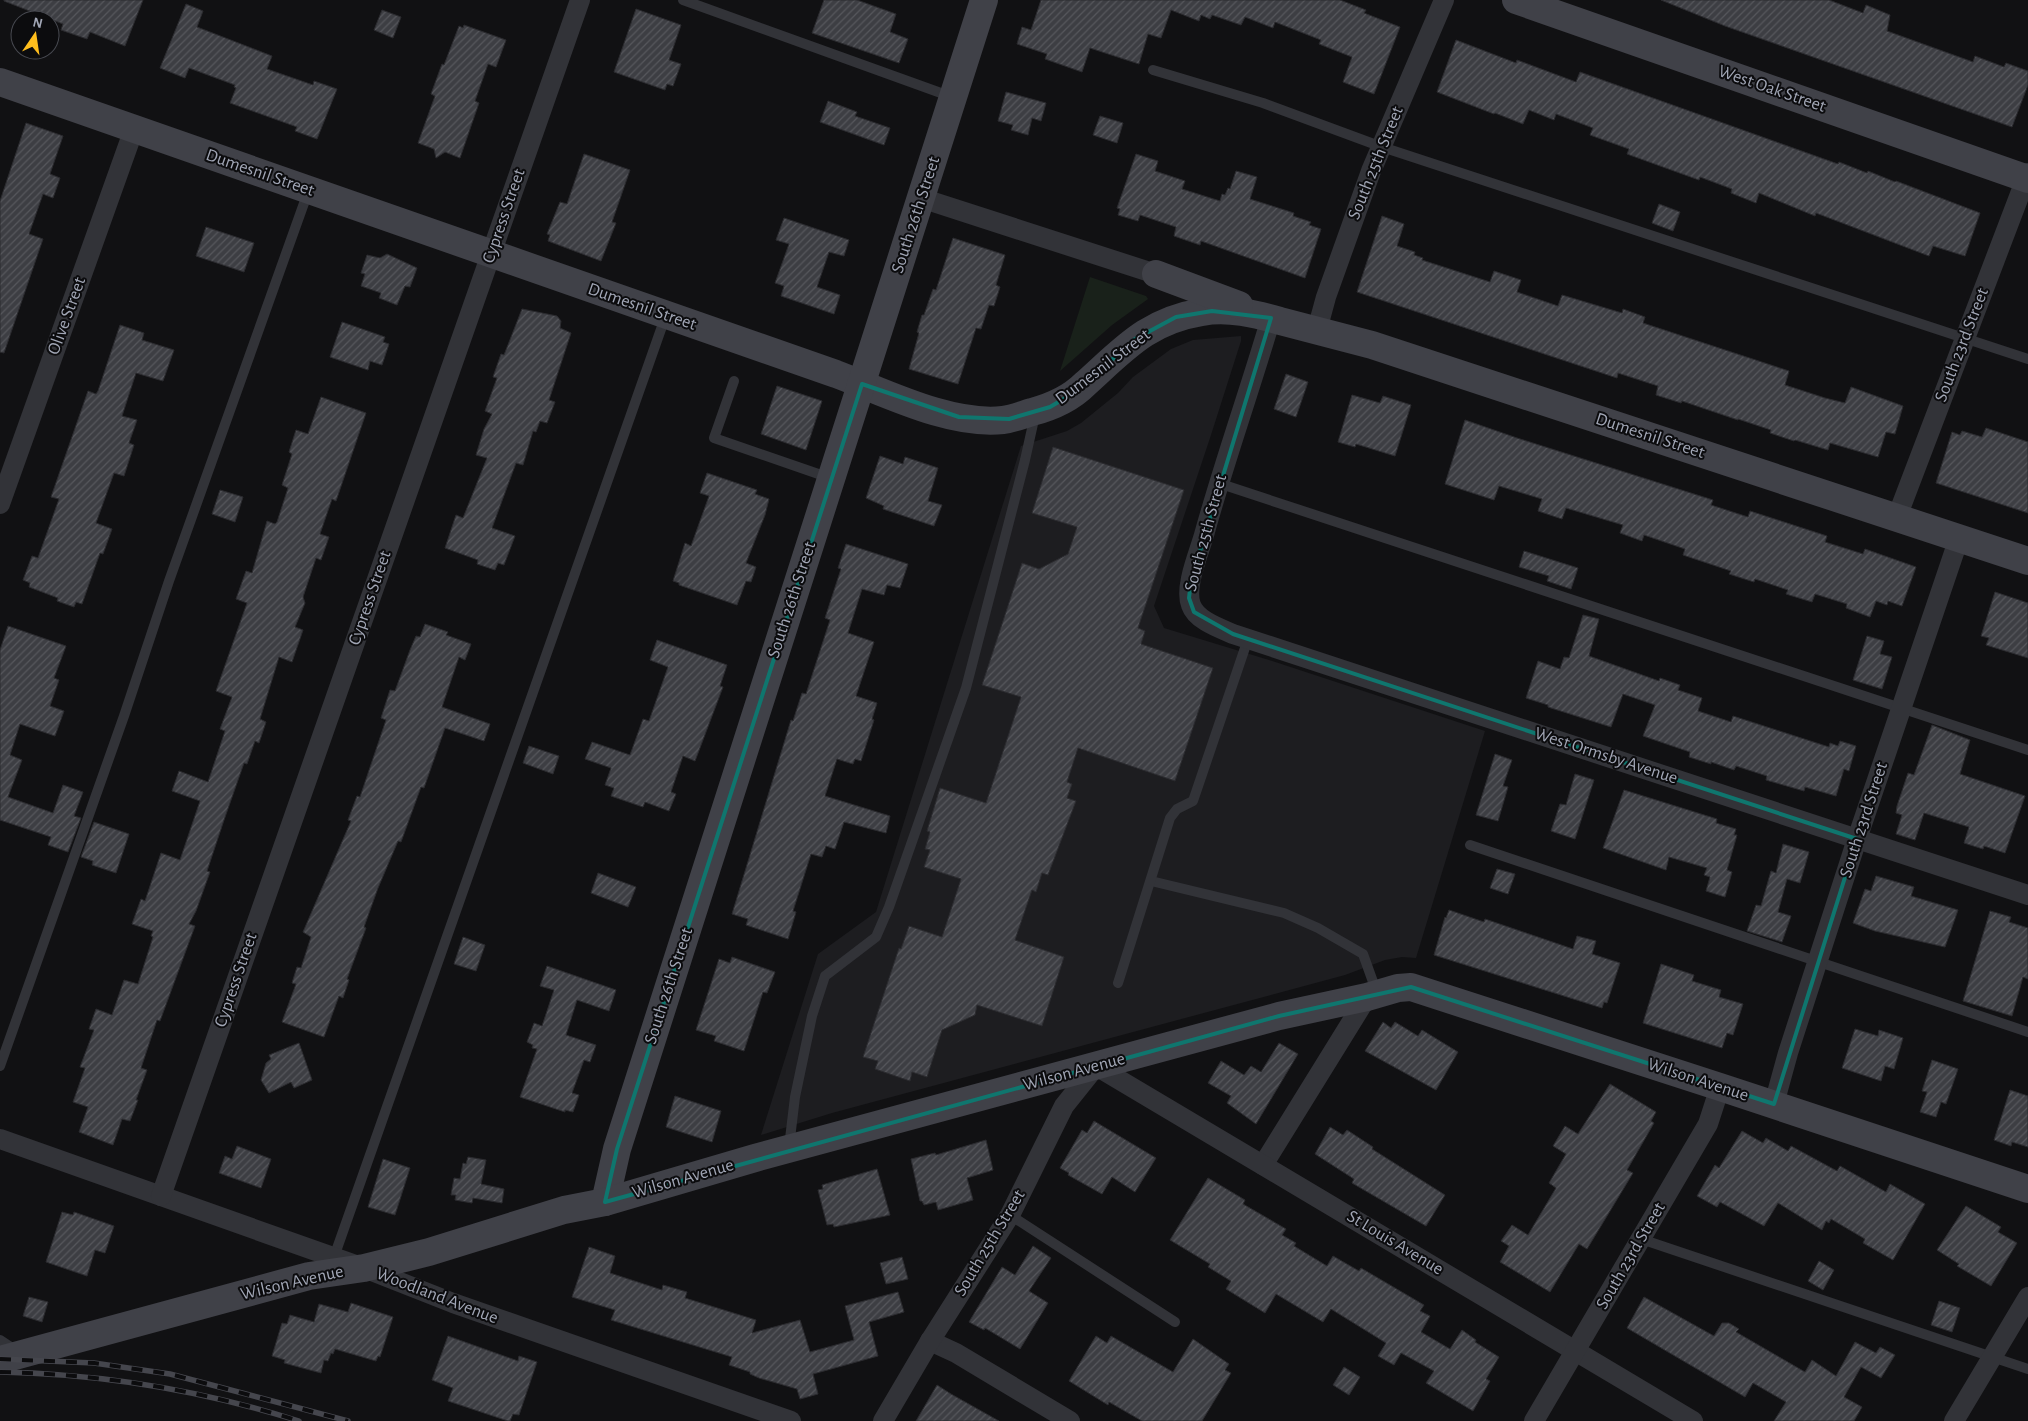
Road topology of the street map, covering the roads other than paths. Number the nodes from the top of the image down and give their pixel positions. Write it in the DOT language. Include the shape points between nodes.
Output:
graph roads {
  1 [pos="580,0"];
  2 [pos="683,0"];
  3 [pos="984,0"];
  4 [pos="1444,0"];
  5 [pos="1516,0"];
  6 [pos="1154,70"];
  7 [pos="0,82"];
  8 [pos="953,97"];
  9 [pos="134,129"];
  10 [pos="1382,147"];
  11 [pos="2027,176"];
  12 [pos="309,190"];
  13 [pos="921,198"];
  14 [pos="491,254"];
  15 [pos="1156,274"];
  16 [pos="666,315"];
  17 [pos="1271,318"];
  18 [pos="1317,330"];
  19 [pos="1965,337"];
  20 [pos="2028,359"];
  21 [pos="734,381"];
  22 [pos="862,384"];
  23 [pos="1036,411"];
  24 [pos="831,478"];
  25 [pos="1218,483"];
  26 [pos="0,504"];
  27 [pos="1897,517"];
  28 [pos="1959,538"];
  29 [pos="2028,561"];
  30 [pos="1191,605"];
  31 [pos="1248,639"];
  32 [pos="1901,708"];
  33 [pos="2028,750"];
  34 [pos="1857,839"];
  35 [pos="1470,845"];
  36 [pos="1151,881"];
  37 [pos="2028,895"];
  38 [pos="1817,962"];
  39 [pos="1118,983"];
  40 [pos="1372,996"];
  41 [pos="2028,1032"];
  42 [pos="0,1066"];
  43 [pos="1096,1066"];
  44 [pos="1720,1087"];
  45 [pos="1774,1104"];
  46 [pos="0,1140"];
  47 [pos="789,1149"];
  48 [pos="1263,1165"];
  49 [pos="2028,1189"];
  50 [pos="161,1196"];
  51 [pos="605,1202"];
  52 [pos="1010,1215"];
  53 [pos="1641,1239"];
  54 [pos="334,1257"];
  55 [pos="364,1268"];
  56 [pos="2028,1296"];
  57 [pos="1176,1322"];
  58 [pos="930,1341"];
  59 [pos="7,1351"];
  60 [pos="1576,1351"];
  61 [pos="1992,1357"];
  62 [pos="2028,1369"];
  63 [pos="790,1421"];
  64 [pos="884,1421"];
  65 [pos="1070,1421"];
  66 [pos="1534,1421"];
  67 [pos="1693,1421"];
  68 [pos="1954,1421"];
  1 -- 14 [label="street, Cypress Street"];
  2 -- 8 [label="lane"];
  3 -- 8 [label="street, South 26th Street"];
  4 -- 10 [label="street, South 25th Street"];
  5 -- 11 [label="street, West Oak Street"];
  6 -- 10 [label="lane" via="1263,104"];
  7 -- 9 [label="street, Dumesnil Street"];
  8 -- 13 [label="street, South 26th Street"];
  9 -- 12 [label="street, Dumesnil Street"];
  9 -- 26 [label="street, Olive Street"];
  10 -- 18 [label="street, South 25th Street" via="1326,297"];
  10 -- 19 [label="lane"];
  11 -- 19 [label="street, South 23rd Street"];
  12 -- 14 [label="street, Dumesnil Street"];
  12 -- 42 [label="lane"];
  13 -- 15 [label="street, Dumesnil Street"];
  13 -- 22 [label="street, South 26th Street"];
  14 -- 16 [label="street, Dumesnil Street"];
  14 -- 50 [label="street, Cypress Street"];
  15 -- 17 [label="street, Dumesnil Street"];
  16 -- 22 [label="street, Dumesnil Street"];
  16 -- 54 [label="lane"];
  17 -- 18 [label="street, Dumesnil Street"];
  17 -- 23 [label="street, Dumesnil Street" via="1212,310 1176,317 1135,339 1077,391"];
  17 -- 25 [label="street, South 25th Street"];
  18 -- 27 [label="street, Dumesnil Street" via="1372,345"];
  19 -- 20 [label="lane"];
  19 -- 27 [label="street, South 23rd Street"];
  21 -- 24 [label="lane" via="714,438"];
  22 -- 23 [label="street, Dumesnil Street" via="960,417 1001,420"];
  22 -- 24 [label="street, South 26th Street"];
  23 -- 47 [label="lane" via="966,688 876,937 825,976 812,1016 795,1097"];
  24 -- 51 [label="street, South 26th Street" via="617,1149"];
  25 -- 30 [label="street, South 25th Street" via="1191,580"];
  25 -- 32 [label="lane"];
  27 -- 28 [label="street, Dumesnil Street"];
  28 -- 29 [label="street, Dumesnil Street"];
  28 -- 32 [label="street, South 23rd Street"];
  30 -- 31 [label="street, West Ormsby Avenue" via="1194,612 1213,625"];
  31 -- 34 [label="street, West Ormsby Avenue"];
  31 -- 36 [label="lane" via="1193,801 1177,809 1170,818"];
  32 -- 33 [label="lane"];
  32 -- 34 [label="street, South 23rd Street"];
  34 -- 37 [label="street, West Ormsby Avenue"];
  34 -- 38 [label="street, South 23rd Street"];
  35 -- 38 [label="lane"];
  36 -- 39 [label="lane"];
  36 -- 40 [label="lane" via="1284,913 1318,928 1363,954"];
  38 -- 41 [label="lane"];
  38 -- 45 [label="street, South 23rd Street"];
  40 -- 43 [label="street, Wilson Avenue" via="1279,1016"];
  40 -- 44 [label="street, Wilson Avenue" via="1398,988 1427,991"];
  40 -- 48 [label="street"];
  43 -- 47 [label="street, Wilson Avenue"];
  43 -- 48 [label="street, St Louis Avenue"];
  43 -- 52 [label="street, South 25th Street" via="1064,1106"];
  44 -- 45 [label="street, Wilson Avenue"];
  44 -- 53 [label="street, South 23rd Street" via="1708,1124"];
  45 -- 49 [label="street, Wilson Avenue"];
  46 -- 50 [label="street, Woodland Avenue"];
  47 -- 51 [label="street, Wilson Avenue"];
  48 -- 60 [label="street, St Louis Avenue"];
  50 -- 54 [label="street, Woodland Avenue"];
  51 -- 55 [label="street, Wilson Avenue" via="564,1210 429,1252"];
  52 -- 57 [label="lane"];
  52 -- 58 [label="street, South 25th Street"];
  53 -- 60 [label="street, South 23rd Street"];
  53 -- 61 [label="lane"];
  54 -- 55 [label="street, Woodland Avenue"];
  55 -- 59 [label="street, Wilson Avenue" via="309,1276"];
  55 -- 63 [label="street, Woodland Avenue" via="462,1307"];
  56 -- 61 [label="street"];
  58 -- 64 [label="street, South 25th Street"];
  58 -- 65 [label="street"];
  60 -- 66 [label="street, South 23rd Street"];
  60 -- 67 [label="street, St Louis Avenue"];
  61 -- 62 [label="lane"];
  61 -- 68 [label="street"];
}
